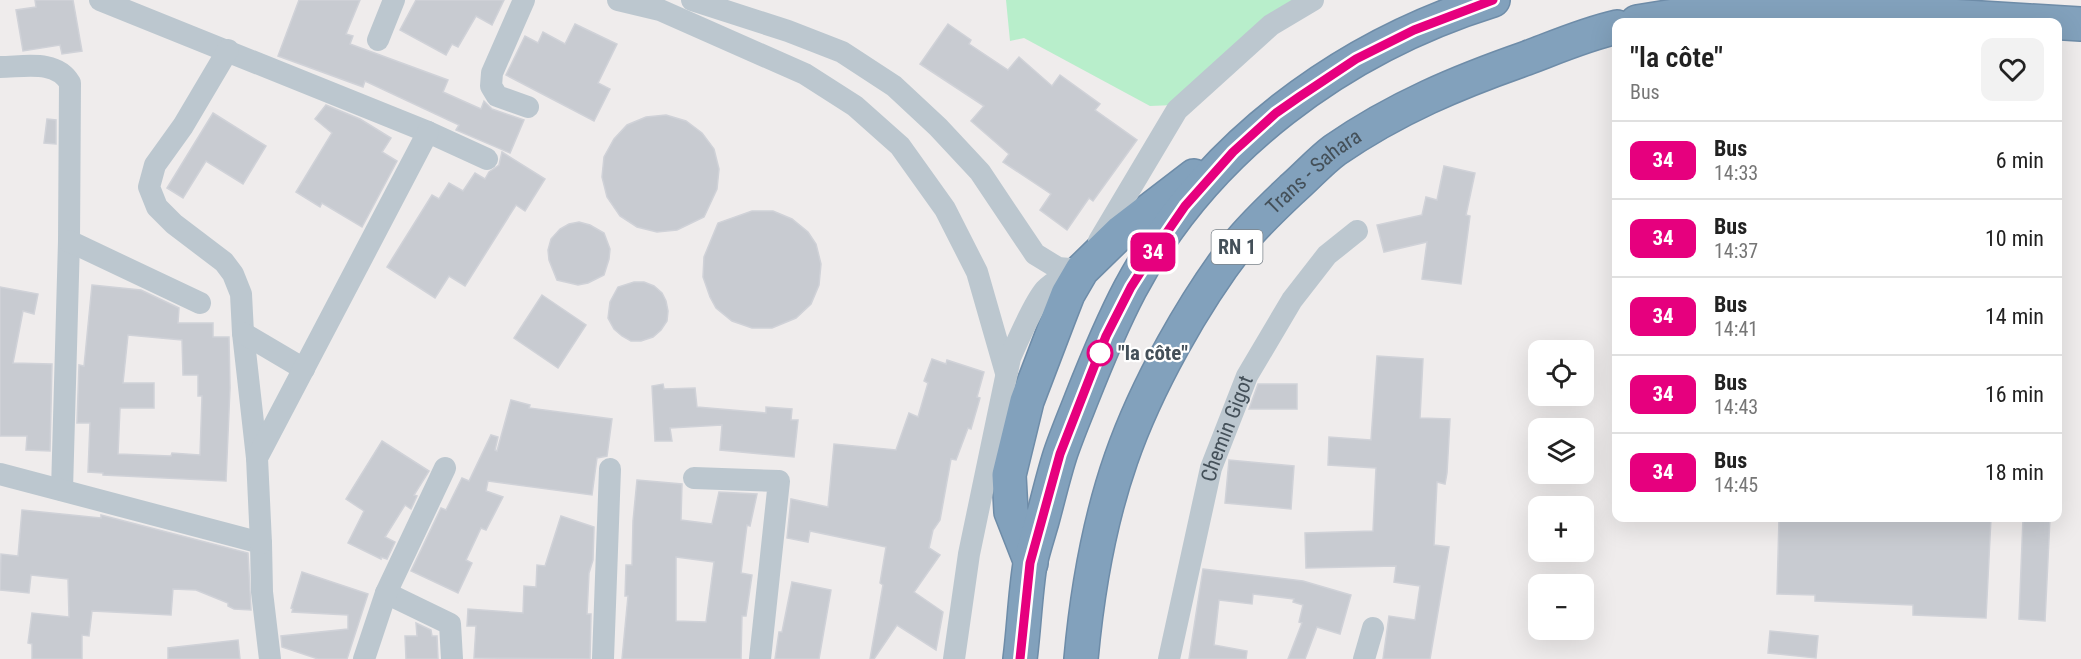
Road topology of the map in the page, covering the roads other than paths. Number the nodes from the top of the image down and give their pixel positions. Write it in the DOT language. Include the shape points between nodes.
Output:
graph roads {
  1 [pos="99,0"];
  2 [pos="394,0"];
  3 [pos="524,0"];
  4 [pos="618,0"];
  5 [pos="692,0"];
  6 [pos="1313,0"];
  7 [pos="1493,0"];
  8 [pos="1662,18"];
  9 [pos="1981,18"];
  10 [pos="2062,23"];
  11 [pos="2081,24"];
  12 [pos="1612,29"];
  13 [pos="378,40"];
  14 [pos="228,50"];
  15 [pos="0,67"];
  16 [pos="528,107"];
  17 [pos="1276,113"];
  18 [pos="428,132"];
  19 [pos="487,159"];
  20 [pos="1357,231"];
  21 [pos="69,241"];
  22 [pos="1082,270"];
  23 [pos="200,303"];
  24 [pos="243,333"];
  25 [pos="998,344"];
  26 [pos="304,369"];
  27 [pos="1006,374"];
  28 [pos="1018,437"];
  29 [pos="982,444"];
  30 [pos="257,458"];
  31 [pos="445,468"];
  32 [pos="610,469"];
  33 [pos="0,474"];
  34 [pos="694,478"];
  35 [pos="62,490"];
  36 [pos="261,543"];
  37 [pos="1030,563"];
  38 [pos="386,593"];
  39 [pos="1372,628"];
  40 [pos="270,659"];
  41 [pos="364,659"];
  42 [pos="452,659"];
  43 [pos="603,659"];
  44 [pos="760,659"];
  45 [pos="954,659"];
  46 [pos="1020,659"];
  47 [pos="1081,659"];
  48 [pos="1169,659"];
  49 [pos="1364,659"];
  1 -- 14 [label="street"];
  2 -- 13 [label="street"];
  3 -- 16 [label="street" via="492,73 491,86 497,96"];
  4 -- 25 [label="street" via="660,10 805,74 862,112 900,147 945,209 977,272"];
  5 -- 22 [label="street" via="842,52 894,86 980,172 1035,254 1058,268"];
  6 -- 22 [label="street" via="1271,25 1177,110"];
  7 -- 17 [label="highway" via="1414,30 1356,59"];
  8 -- 9 [label="highway" via="1749,4"];
  10 -- 11 [label="highway"];
  12 -- 47 [label="highway, Trans - Sahara / RN 1" via="1453,84 1387,117 1333,151 1242,241 1203,295 1169,354 1120,460 1099,541"];
  14 -- 18 [label="street"];
  14 -- 24 [label="street" via="155,165 149,187 157,207 224,262 233,274 241,294"];
  15 -- 21 [label="street" via="50,67 64,73 70,83"];
  17 -- 22 [label="highway" via="1121,232"];
  17 -- 37 [label="highway" via="1233,152 1185,206 1131,287 1106,336 1060,454"];
  18 -- 19 [label="street"];
  18 -- 26 [label="street"];
  20 -- 48 [label="street, Chemin Gigot" via="1327,255 1292,300 1246,376 1211,468"];
  21 -- 23 [label="street"];
  21 -- 35 [label="street"];
  22 -- 27 [label="street" via="1063,276 1045,290 1021,333"];
  22 -- 28 [label="highway" via="1055,327"];
  24 -- 26 [label="street"];
  24 -- 30 [label="street"];
  25 -- 27 [label="street"];
  25 -- 29 [label="street"];
  26 -- 30 [label="street"];
  27 -- 28 [label="street"];
  27 -- 45 [label="street" via="969,554"];
  28 -- 37 [label="highway" via="1009,475 1011,512"];
  30 -- 36 [label="street"];
  31 -- 38 [label="street"];
  32 -- 43 [label="street"];
  33 -- 35 [label="street"];
  34 -- 44 [label="street" via="779,481"];
  35 -- 36 [label="street"];
  36 -- 40 [label="street"];
  37 -- 46 [label="highway"];
  38 -- 41 [label="street"];
  38 -- 42 [label="street" via="450,624"];
  39 -- 49 [label="street"];
}
